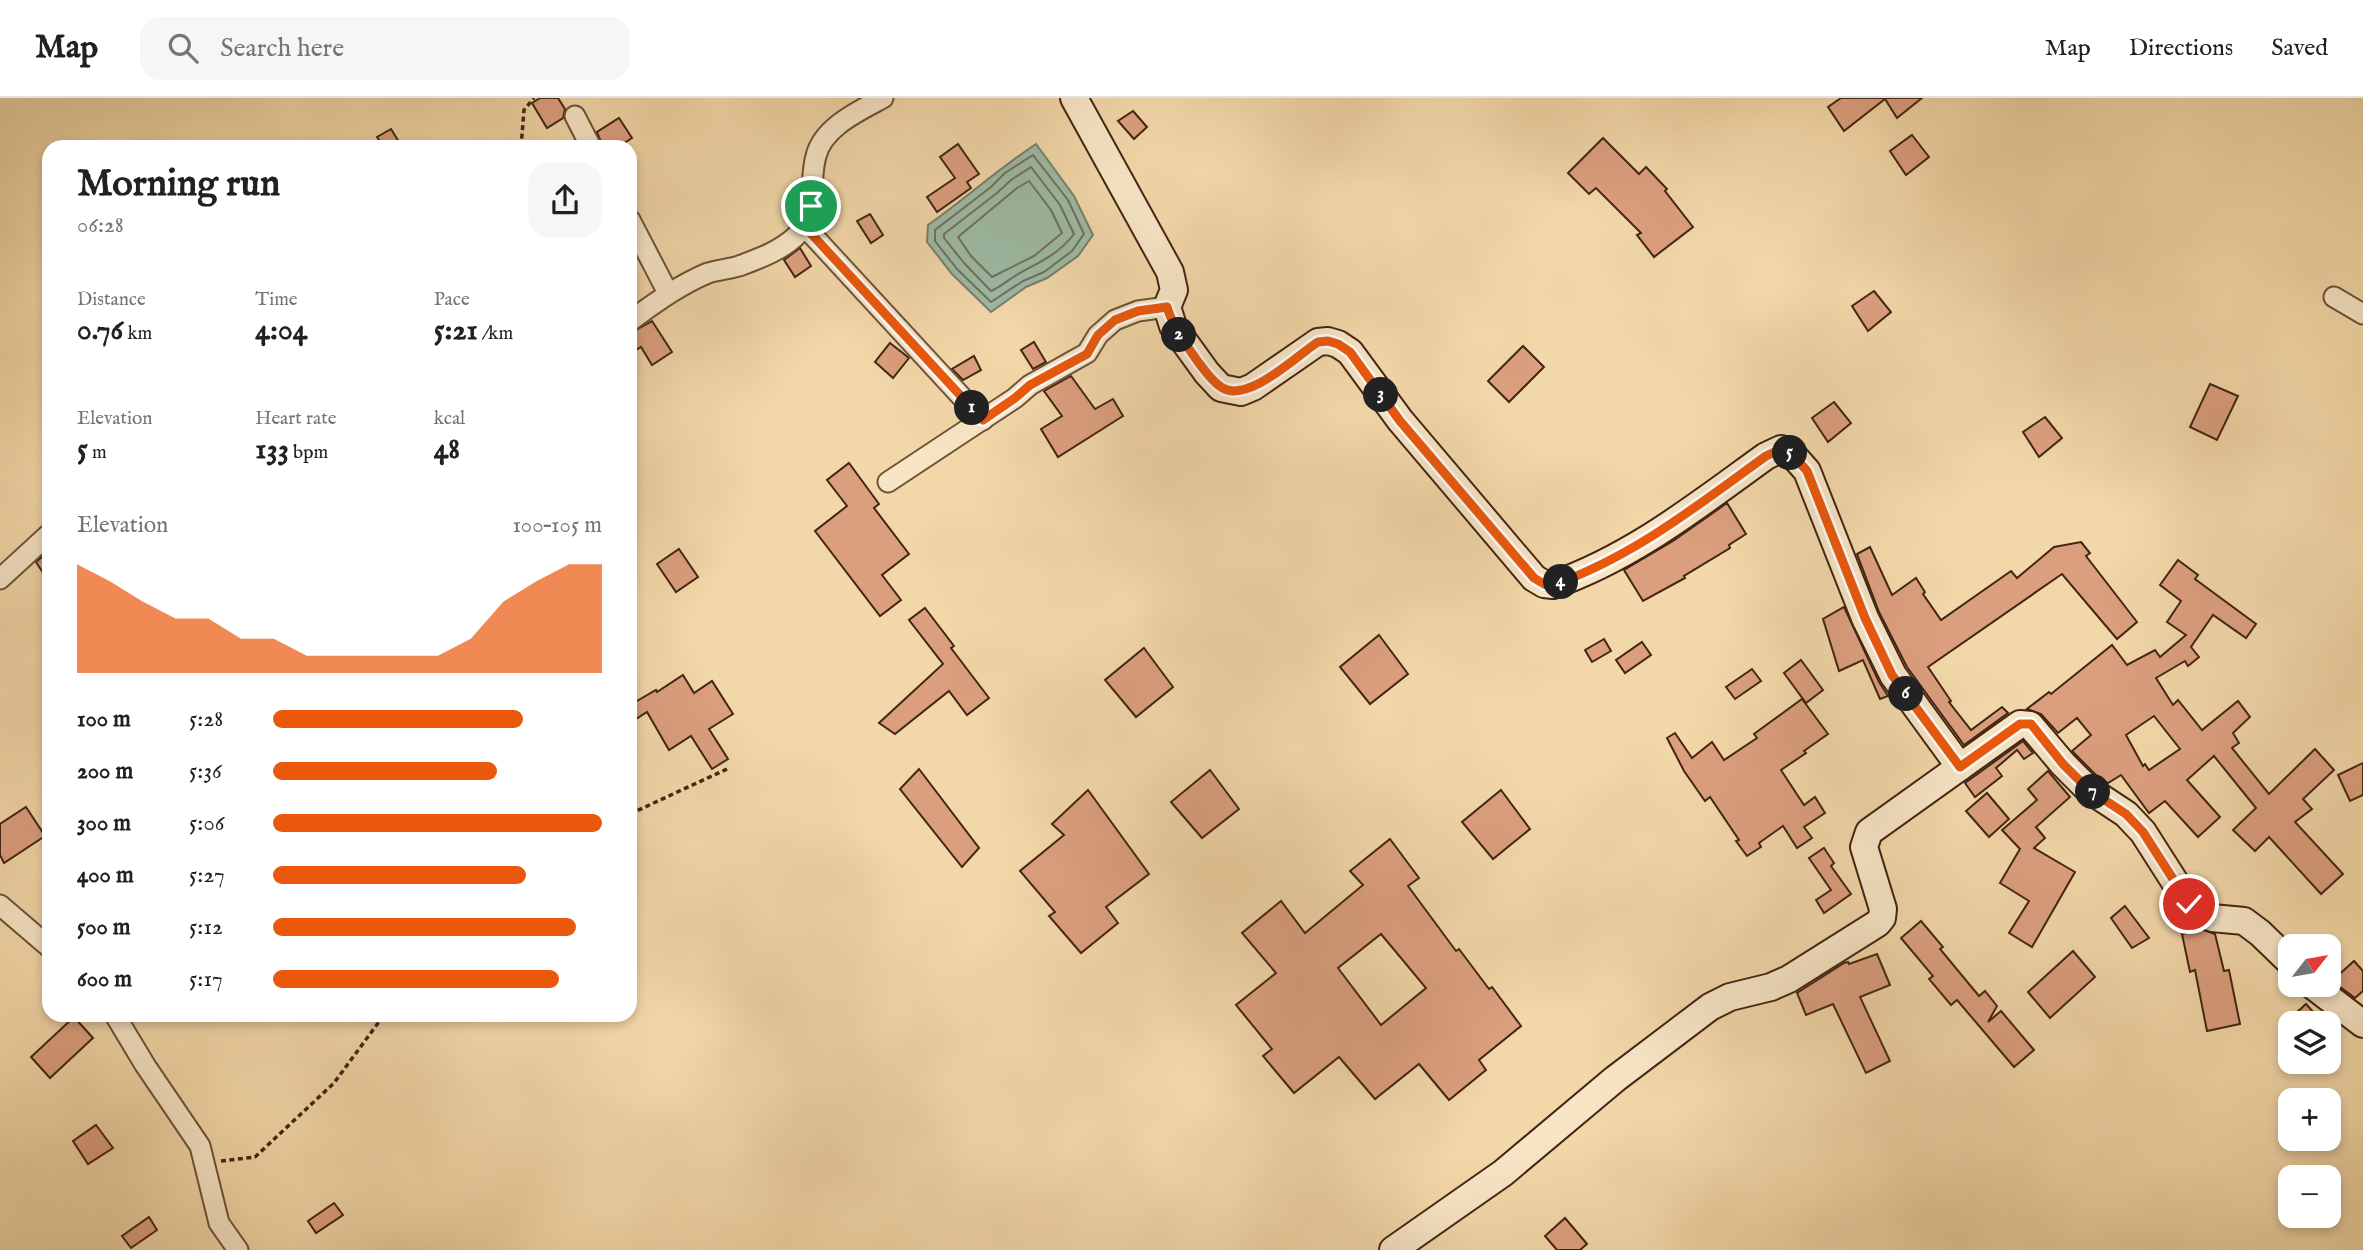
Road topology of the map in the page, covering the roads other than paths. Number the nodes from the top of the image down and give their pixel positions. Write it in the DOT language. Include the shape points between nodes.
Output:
graph roads {
  1 [pos="883,98"];
  2 [pos="1074,98"];
  3 [pos="575,116"];
  4 [pos="587,140"];
  5 [pos="805,227"];
  6 [pos="637,233"];
  7 [pos="668,293"];
  8 [pos="2334,297"];
  9 [pos="1167,307"];
  10 [pos="2363,314"];
  11 [pos="637,316"];
  12 [pos="983,420"];
  13 [pos="888,482"];
  14 [pos="42,540"];
  15 [pos="0,579"];
  16 [pos="1960,767"];
  17 [pos="0,905"];
  18 [pos="42,941"];
  19 [pos="2278,950"];
  20 [pos="2329,998"];
  21 [pos="119,1022"];
  22 [pos="2363,1024"];
  23 [pos="238,1250"];
  24 [pos="1393,1250"];
  1 -- 5 [label="street" via="836,126 825,138 816,155"];
  2 -- 9 [label="street" via="1170,272 1174,290"];
  3 -- 4 [label="street"];
  5 -- 7 [label="street" via="781,248 711,272"];
  5 -- 12 [label="street"];
  6 -- 7 [label="street"];
  7 -- 11 [label="street"];
  8 -- 10 [label="street"];
  9 -- 12 [label="street" via="1115,320 1098,335 1087,354 1030,385"];
  9 -- 16 [label="street" via="1173,326 1207,373 1221,388 1232,391 1264,382 1318,342 1338,344 1350,352 1434,461 1544,584 1553,585 1614,560 1766,456 1781,449 1792,454 1807,471 1892,675"];
  12 -- 13 [label="street"];
  14 -- 15 [label="street"];
  16 -- 19 [label="street" via="2020,724 2031,724 2088,789 2126,814 2143,832 2189,904 2212,918 2244,921"];
  16 -- 24 [label="street" via="1865,839 1883,909 1878,923 1789,979 1710,1007 1503,1173"];
  17 -- 18 [label="street"];
  20 -- 22 [label="street"];
  21 -- 23 [label="street" via="201,1146 219,1223"];
}
